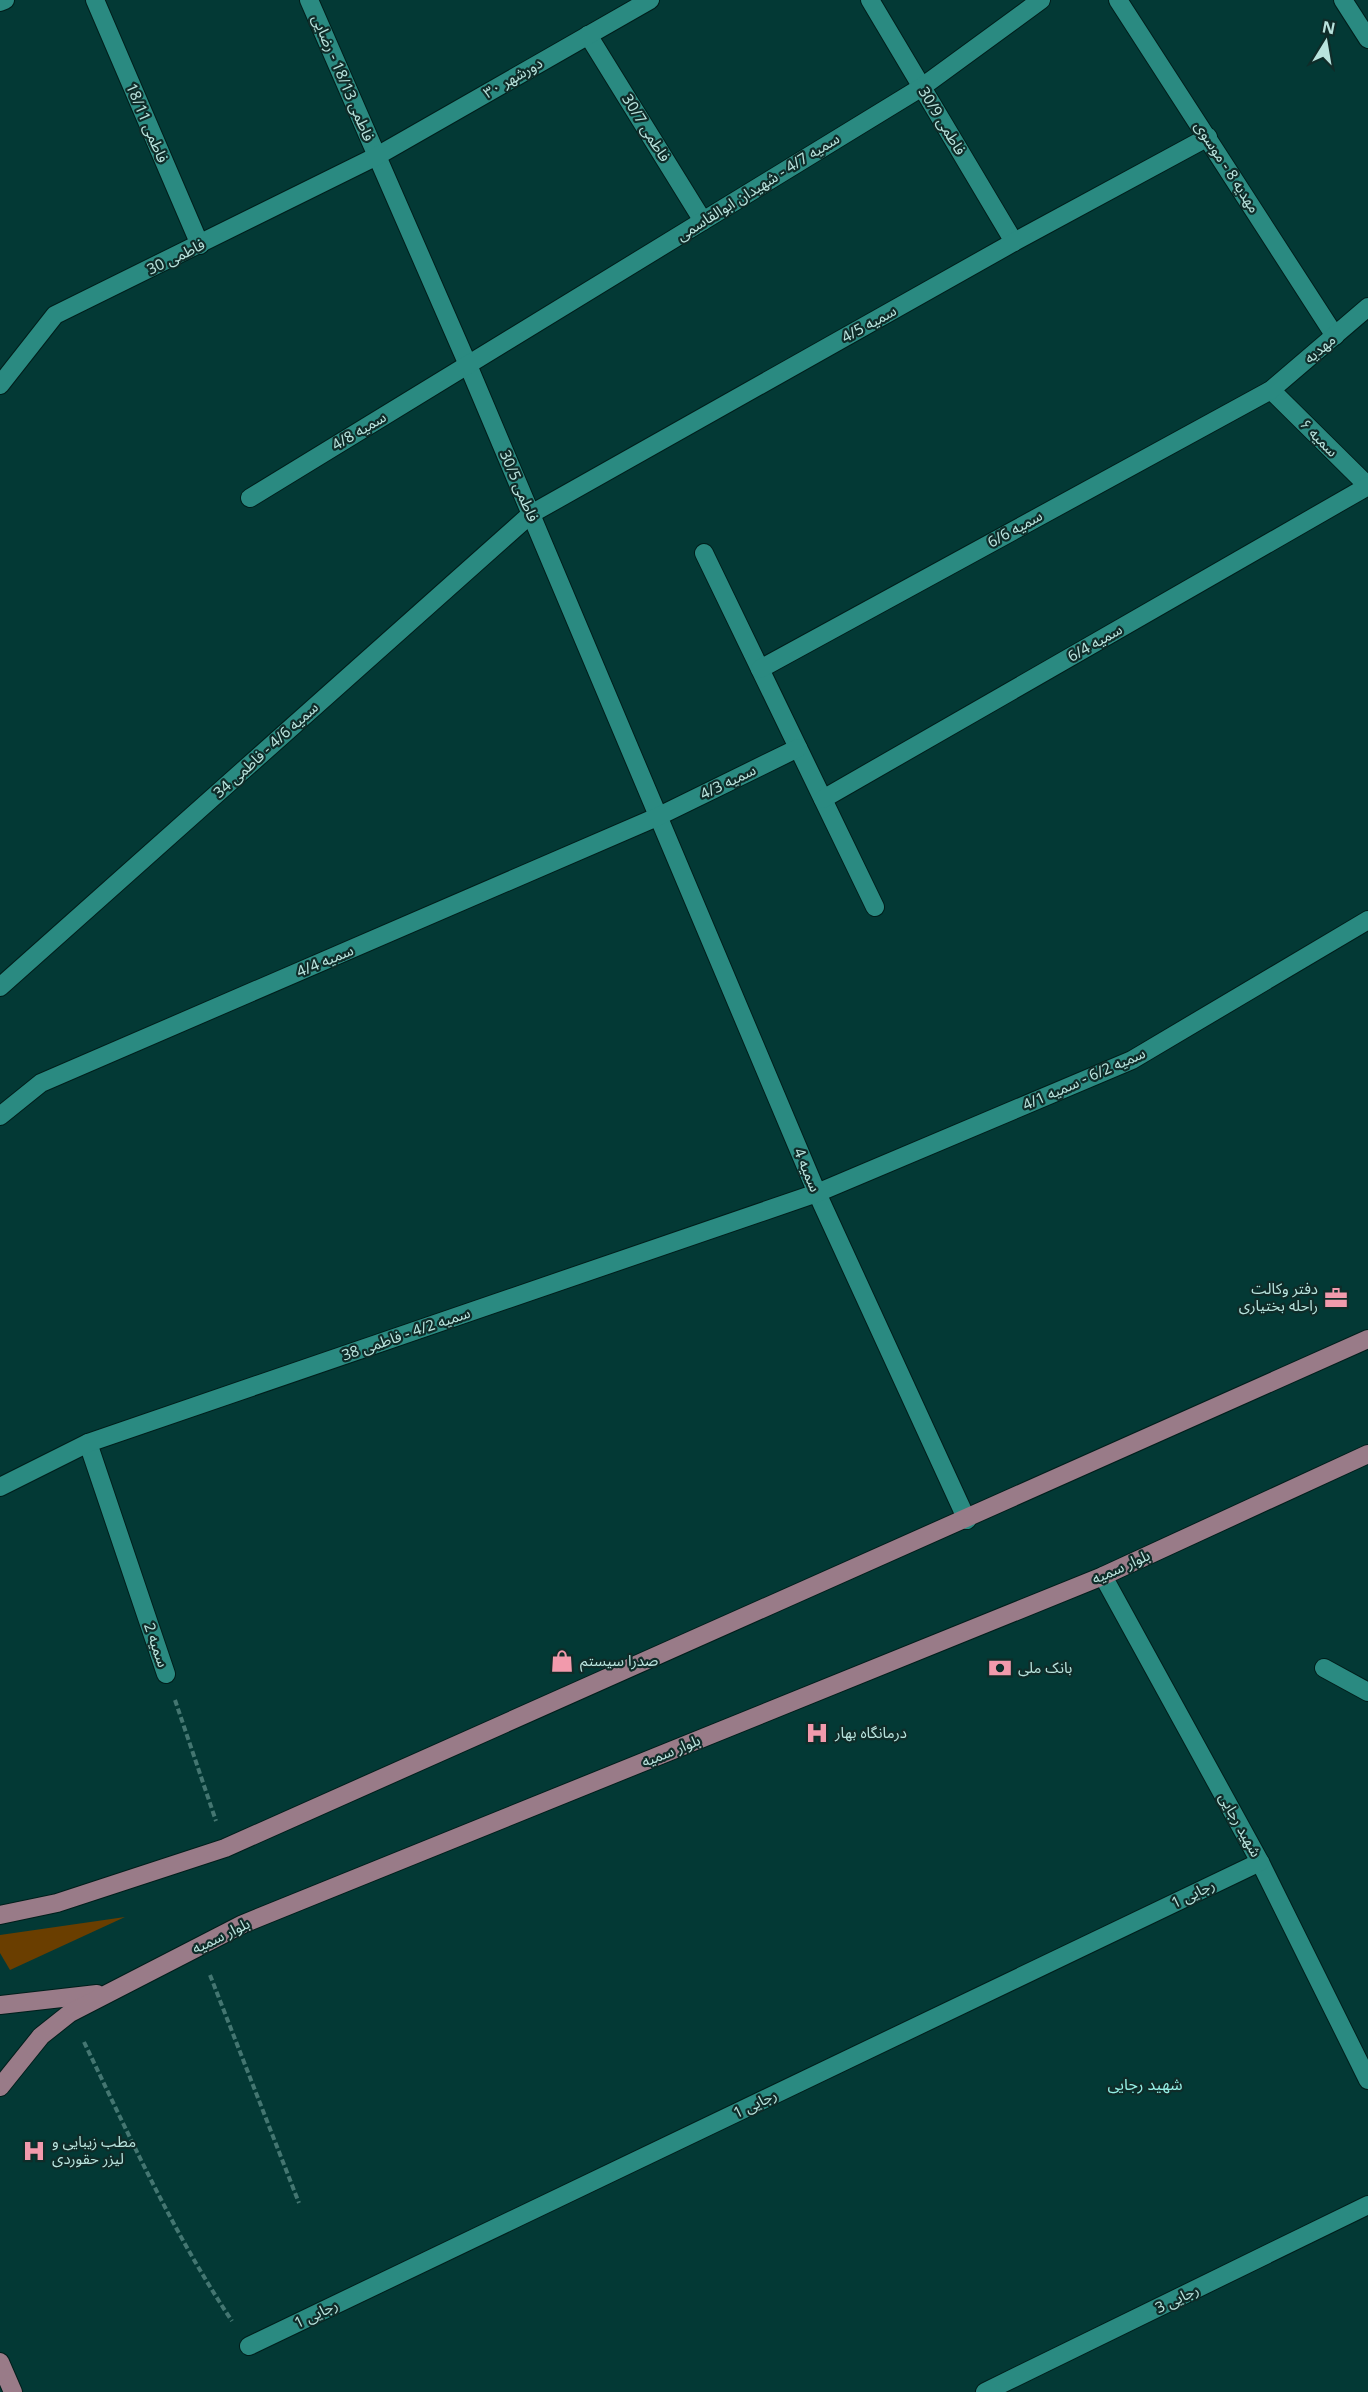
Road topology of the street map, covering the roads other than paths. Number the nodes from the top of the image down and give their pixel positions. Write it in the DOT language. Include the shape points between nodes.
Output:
graph roads {
  1 [pos="5,0"];
  2 [pos="95,0"];
  3 [pos="309,0"];
  4 [pos="650,0"];
  5 [pos="870,0"];
  6 [pos="1041,0"];
  7 [pos="1118,0"];
  8 [pos="1343,0"];
  9 [pos="0,2"];
  10 [pos="588,35"];
  11 [pos="1368,39"];
  12 [pos="922,87"];
  13 [pos="1208,137"];
  14 [pos="376,156"];
  15 [pos="703,221"];
  16 [pos="1014,242"];
  17 [pos="200,246"];
  18 [pos="1368,307"];
  19 [pos="1335,336"];
  20 [pos="468,365"];
  21 [pos="0,385"];
  22 [pos="1271,390"];
  23 [pos="1368,486"];
  24 [pos="250,498"];
  25 [pos="531,514"];
  26 [pos="704,553"];
  27 [pos="760,669"];
  28 [pos="798,748"];
  29 [pos="823,799"];
  30 [pos="657,817"];
  31 [pos="875,908"];
  32 [pos="1368,920"];
  33 [pos="0,987"];
  34 [pos="0,1116"];
  35 [pos="817,1193"];
  36 [pos="1368,1339"];
  37 [pos="88,1443"];
  38 [pos="1368,1454"];
  39 [pos="0,1487"];
  40 [pos="967,1520"];
  41 [pos="1103,1576"];
  42 [pos="1324,1668"];
  43 [pos="166,1674"];
  44 [pos="1368,1692"];
  45 [pos="1260,1862"];
  46 [pos="0,1915"];
  47 [pos="106,1993"];
  48 [pos="0,2005"];
  49 [pos="1368,2079"];
  50 [pos="0,2087"];
  51 [pos="1368,2205"];
  52 [pos="249,2346"];
  53 [pos="0,2362"];
  54 [pos="13,2392"];
  55 [pos="985,2392"];
  1 -- 9 [label="street"];
  2 -- 17 [label="street, فاطمی 18/11"];
  3 -- 14 [label="street, فاطمی 18/13 - رضایی"];
  4 -- 10 [label="street, دورشهر ۳۰"];
  5 -- 12 [label="street, فاطمی 30/9"];
  6 -- 12 [label="street, سمیه 4/7 - شهیدان ابوالقاسمی"];
  7 -- 13 [label="street, مهدیه 8 - موسوی"];
  8 -- 11 [label="street"];
  10 -- 14 [label="street, دورشهر ۳۰"];
  10 -- 15 [label="street, فاطمی 30/7"];
  12 -- 15 [label="street, سمیه 4/7 - شهیدان ابوالقاسمی"];
  12 -- 16 [label="street, فاطمی 30/9"];
  13 -- 16 [label="street, سمیه 4/5"];
  13 -- 19 [label="street, مهدیه 8 - موسوی"];
  14 -- 17 [label="street, فاطمی 30"];
  14 -- 20 [label="street, فاطمی 30/5"];
  15 -- 20 [label="street, سمیه 4/7 - شهیدان ابوالقاسمی"];
  16 -- 25 [label="street, سمیه 4/5"];
  17 -- 21 [label="street, فاطمی 30" via="54,315"];
  18 -- 19 [label="street, مهدیه"];
  19 -- 22 [label="street, مهدیه"];
  20 -- 24 [label="street, سمیه 4/8"];
  20 -- 25 [label="street, فاطمی 30/5"];
  22 -- 23 [label="street, سمیه ۶"];
  22 -- 27 [label="street, سمیه 6/6"];
  23 -- 29 [label="street, سمیه 6/4"];
  25 -- 30 [label="street, فاطمی 30/5"];
  25 -- 33 [label="street, سمیه 4/6 - فاطمی 34"];
  26 -- 27 [label="street"];
  27 -- 28 [label="street"];
  28 -- 29 [label="street"];
  28 -- 30 [label="street, سمیه 4/3"];
  29 -- 31 [label="street"];
  30 -- 34 [label="street, سمیه 4/4" via="41,1083"];
  30 -- 35 [label="street, سمیه 4"];
  32 -- 35 [label="street, سمیه 6/2 - سمیه 4/1" via="1132,1060"];
  35 -- 37 [label="street, سمیه 4/2 - فاطمی 38"];
  35 -- 40 [label="street, سمیه 4"];
  36 -- 40 [label="main road"];
  37 -- 39 [label="street, سمیه 4/2 - فاطمی 38"];
  37 -- 43 [label="street, سمیه 2"];
  38 -- 41 [label="main road, بلوار سمیه"];
  40 -- 46 [label="main road" via="225,1848 57,1903"];
  41 -- 45 [label="street, شهید رجایی"];
  41 -- 47 [label="main road, بلوار سمیه" via="243,1924"];
  42 -- 44 [label="street"];
  45 -- 49 [label="street, شهید رجایی"];
  45 -- 52 [label="street, رجایی 1"];
  47 -- 48 [label="main road"];
  47 -- 50 [label="main road, بلوار سمیه" via="70,2013 41,2036"];
  51 -- 55 [label="street, رجایی 3"];
  53 -- 54 [label="main road"];
}
